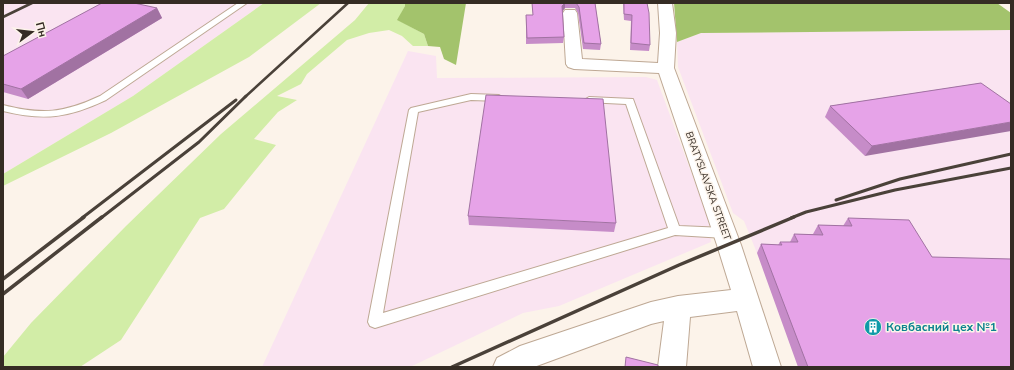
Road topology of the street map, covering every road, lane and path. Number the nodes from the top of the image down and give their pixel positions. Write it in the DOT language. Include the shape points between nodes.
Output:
graph roads {
  1 [pos="243,3"];
  2 [pos="665,3"];
  3 [pos="570,13"];
  4 [pos="666,68"];
  5 [pos="511,98"];
  6 [pos="574,99"];
  7 [pos="3,108"];
  8 [pos="675,230"];
  9 [pos="725,233"];
  10 [pos="746,299"];
  11 [pos="678,306"];
  12 [pos="507,367"];
  13 [pos="672,367"];
  14 [pos="767,367"];
  1 -- 7 [label="lane" via="104,98 84,108 52,116 29,116"];
  2 -- 4 [label="street, BRATYSLAVSKA STREET" via="668,33"];
  3 -- 4 [label="street" via="574,64"];
  4 -- 9 [label="street, BRATYSLAVSKA STREET"];
  5 -- 8 [label="lane" via="471,97 414,110 375,322"];
  6 -- 8 [label="lane" via="630,100"];
  8 -- 9 [label="lane"];
  9 -- 10 [label="street, BRATYSLAVSKA STREET"];
  10 -- 11 [label="street"];
  10 -- 14 [label="street, BRATYSLAVSKA STREET"];
  11 -- 12 [label="street" via="530,355"];
  11 -- 13 [label="street"];
}
